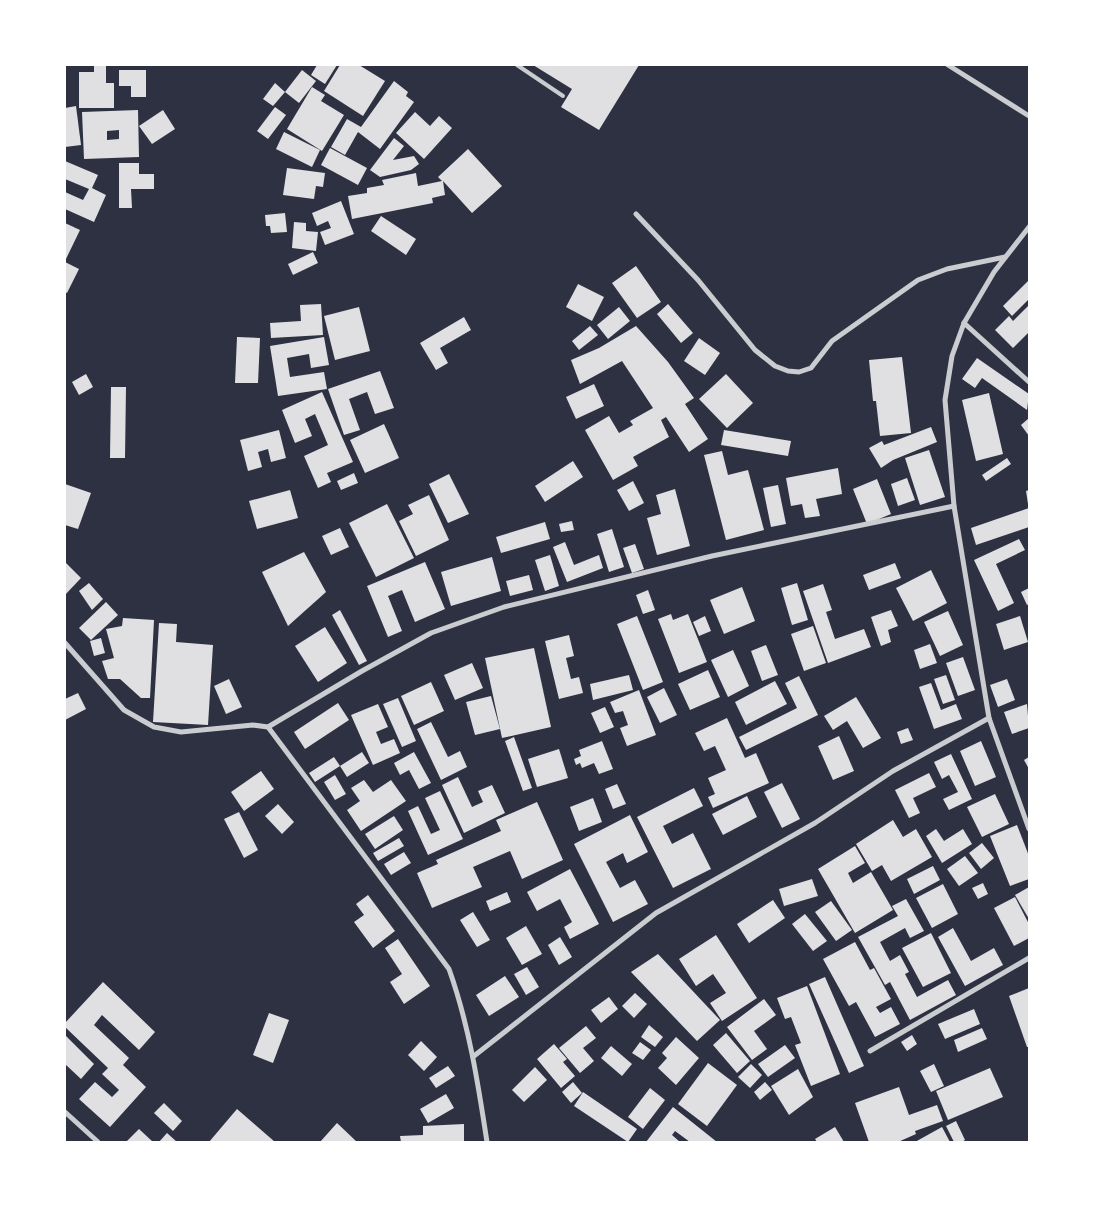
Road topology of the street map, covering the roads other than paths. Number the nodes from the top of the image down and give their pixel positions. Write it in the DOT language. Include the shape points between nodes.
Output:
graph roads {
  1 [pos="516,65"];
  2 [pos="948,65"];
  3 [pos="563,96"];
  4 [pos="1029,116"];
  5 [pos="636,214"];
  6 [pos="1029,227"];
  7 [pos="1005,257"];
  8 [pos="964,323"];
  9 [pos="1029,382"];
  10 [pos="954,506"];
  11 [pos="65,643"];
  12 [pos="989,718"];
  13 [pos="268,727"];
  14 [pos="1029,828"];
  15 [pos="1029,958"];
  16 [pos="870,1051"];
  17 [pos="474,1056"];
  18 [pos="65,1112"];
  19 [pos="98,1142"];
  20 [pos="487,1142"];
  1 -- 3 [label="lane"];
  2 -- 4 [label="street"];
  5 -- 7 [label="street" via="698,280 755,350 775,366 788,371 811,368 832,341 918,280 947,269"];
  6 -- 7 [label="street"];
  7 -- 8 [label="street"];
  8 -- 9 [label="street"];
  8 -- 10 [label="street" via="952,356 945,400"];
  10 -- 12 [label="street"];
  10 -- 13 [label="street" via="712,556 504,607 432,633"];
  11 -- 13 [label="street" via="124,710 154,728 181,732 253,725"];
  12 -- 14 [label="street"];
  12 -- 17 [label="street" via="893,771 815,823 656,913"];
  13 -- 17 [label="street" via="449,969"];
  15 -- 16 [label="street"];
  17 -- 20 [label="street"];
  18 -- 19 [label="street"];
}
